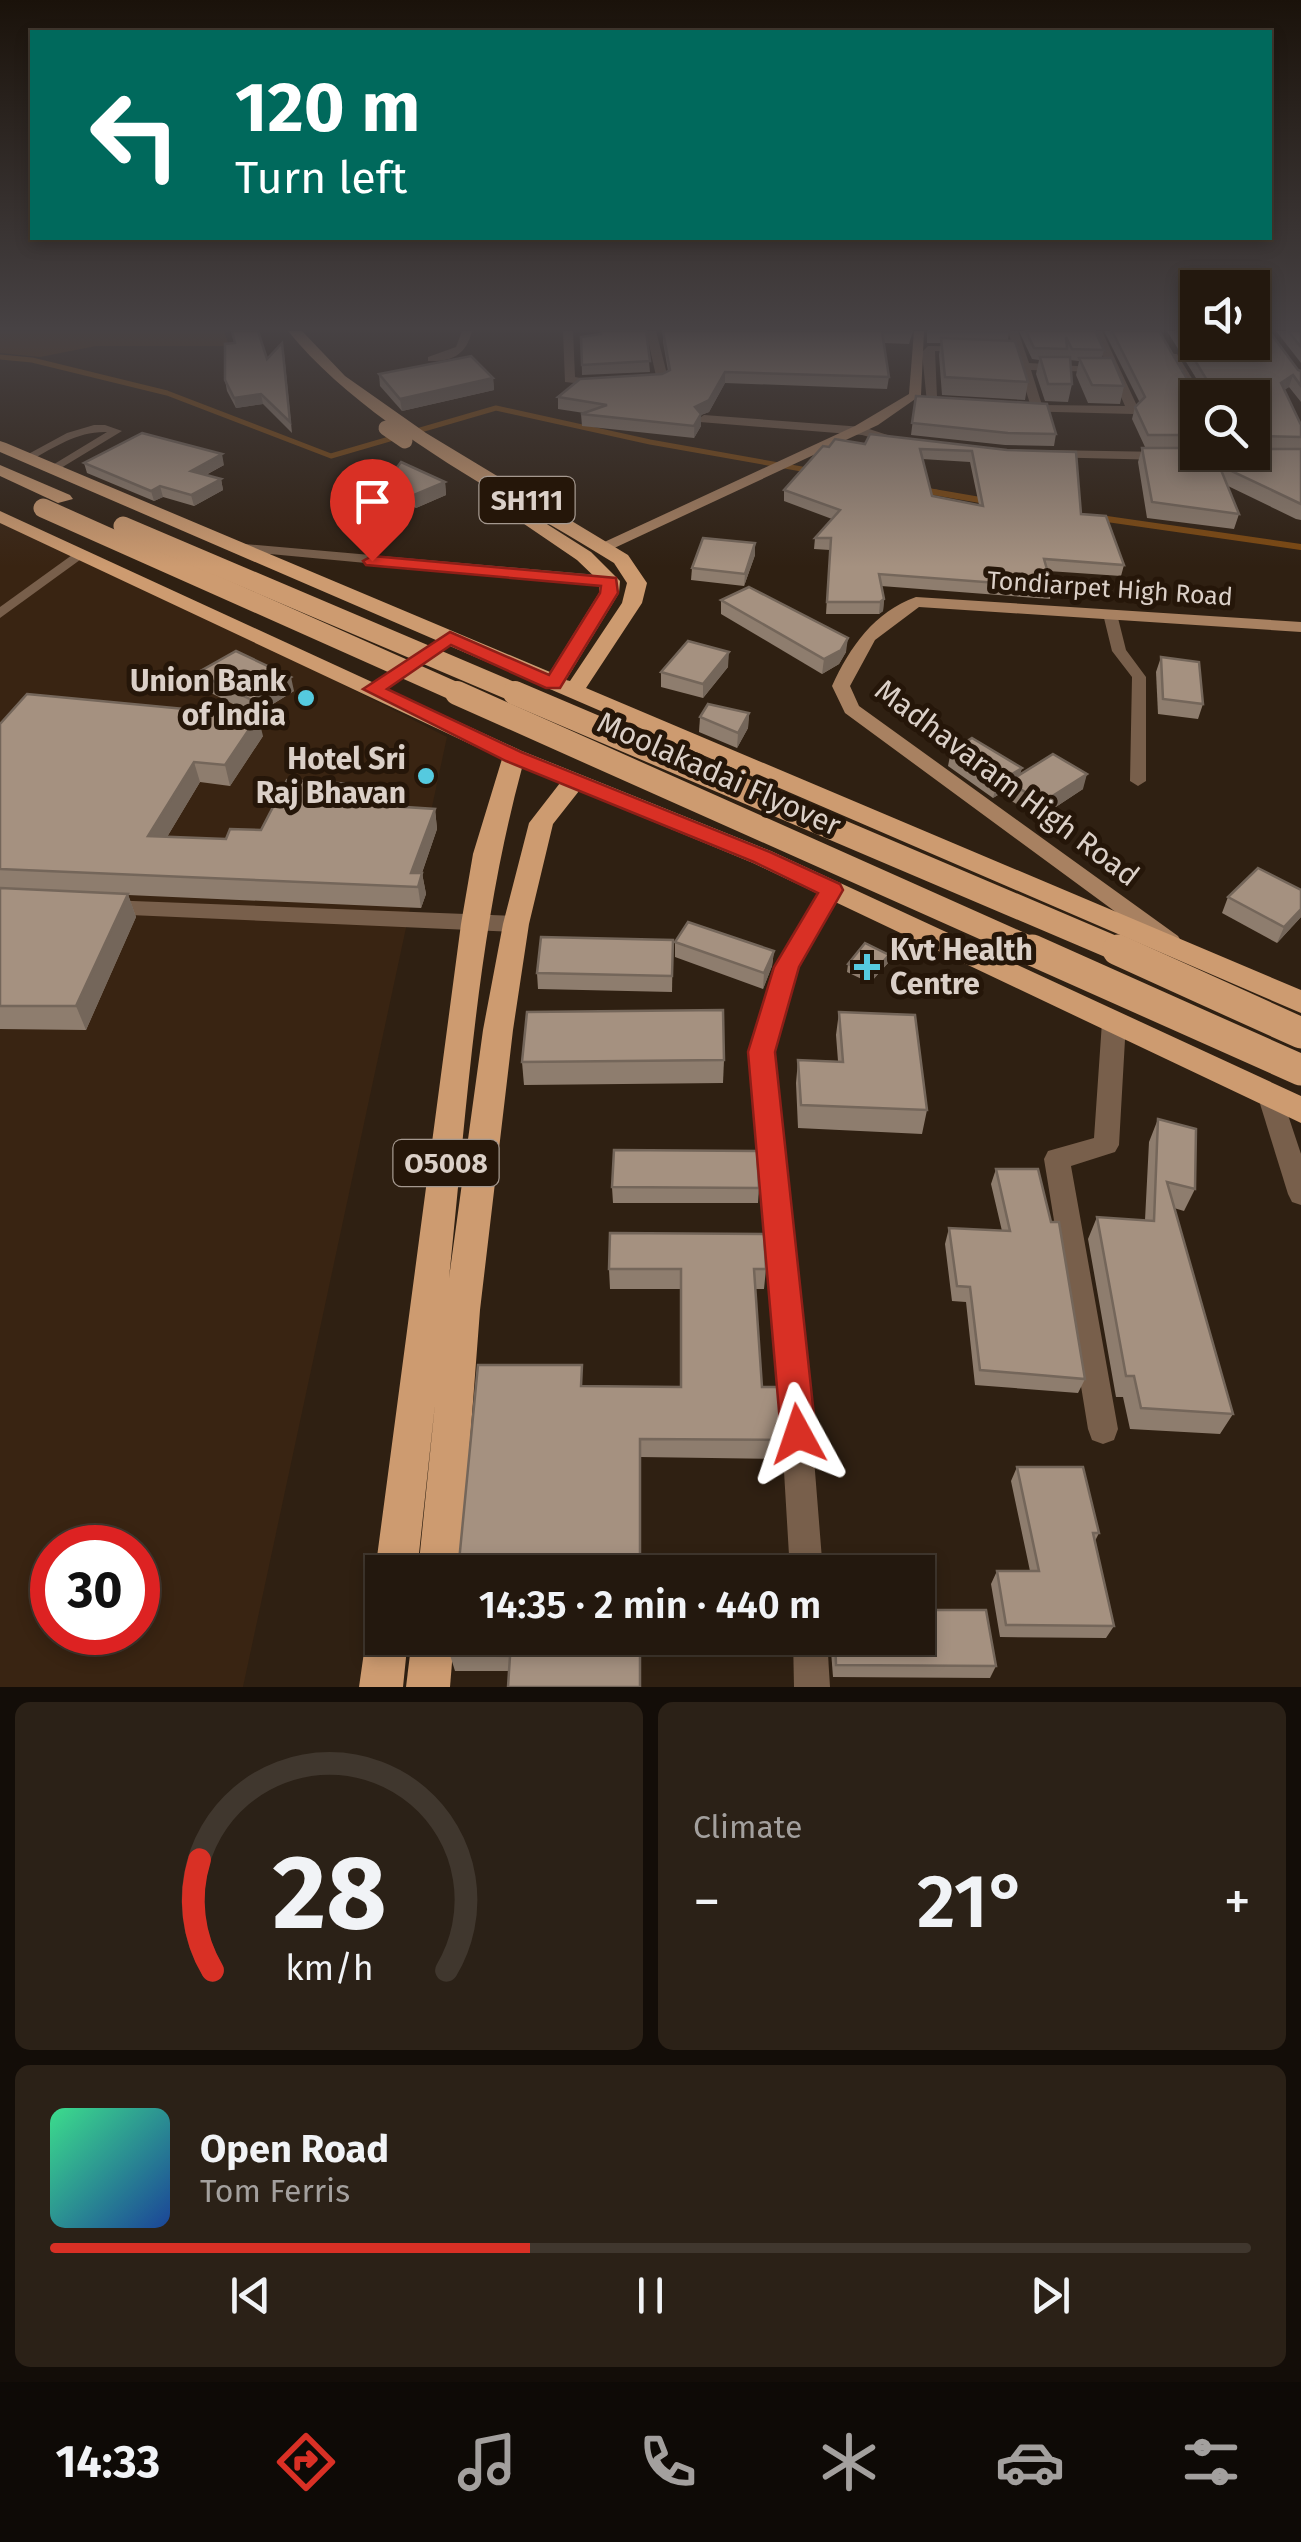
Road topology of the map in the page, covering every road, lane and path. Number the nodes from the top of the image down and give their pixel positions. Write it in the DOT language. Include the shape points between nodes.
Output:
graph roads {
  1 [pos="366,410"];
  2 [pos="377,410"];
  3 [pos="893,410"];
  4 [pos="1077,410"];
  5 [pos="1132,410"];
  6 [pos="704,419"];
  7 [pos="863,431"];
  8 [pos="403,432"];
  9 [pos="920,444"];
  10 [pos="0,446"];
  11 [pos="1024,453"];
  12 [pos="1180,457"];
  13 [pos="26,458"];
  14 [pos="52,469"];
  15 [pos="0,470"];
  16 [pos="0,489"];
  17 [pos="53,504"];
  18 [pos="0,516"];
  19 [pos="227,546"];
  20 [pos="605,546"];
  21 [pos="79,554"];
  22 [pos="610,581"];
  23 [pos="916,602"];
  24 [pos="0,614"];
  25 [pos="1110,614"];
  26 [pos="1301,627"];
  27 [pos="450,638"];
  28 [pos="563,688"];
  29 [pos="372,689"];
  30 [pos="514,756"];
  31 [pos="574,781"];
  32 [pos="1138,781"];
  33 [pos="822,796"];
  34 [pos="762,857"];
  35 [pos="831,890"];
  36 [pos="86,906"];
  37 [pos="474,924"];
  38 [pos="516,924"];
  39 [pos="1191,956"];
  40 [pos="1301,1002"];
  41 [pos="1114,1022"];
  42 [pos="1301,1033"];
  43 [pos="1301,1070"];
  44 [pos="1269,1094"];
  45 [pos="1301,1110"];
  46 [pos="1301,1194"];
  47 [pos="1102,1429"];
  48 [pos="398,1555"];
  49 [pos="440,1555"];
  50 [pos="805,1555"];
  51 [pos="385,1655"];
  52 [pos="431,1655"];
  53 [pos="811,1655"];
  54 [pos="381,1687"];
  55 [pos="428,1687"];
  56 [pos="812,1687"];
  1 -- 8 [label="main road, SH111"];
  2 -- 8 [label="main road, SH111"];
  3 -- 7 [label="street"];
  4 -- 5 [label="street"];
  6 -- 7 [label="street"];
  7 -- 9 [label="street"];
  7 -- 20 [label="street"];
  8 -- 20 [label="main road, SH111"];
  8 -- 22 [label="main road, SH111" via="584,556"];
  10 -- 13 [label="main road"];
  11 -- 12 [label="street"];
  13 -- 14 [label="main road"];
  13 -- 14 [label="lane" via="88,429 116,432"];
  14 -- 19 [label="main road"];
  15 -- 17 [label="main road, Moolakadai Flyover"];
  16 -- 17 [label="main road, Moolakadai Flyover"];
  17 -- 42 [label="main road, Moolakadai Flyover, bridge" via="1161,968"];
  17 -- 43 [label="main road, Moolakadai Flyover, bridge"];
  18 -- 21 [label="main road"];
  19 -- 22 [label="street"];
  19 -- 27 [label="main road"];
  20 -- 28 [label="main road, SH111" via="637,584 632,603"];
  21 -- 24 [label="lane"];
  21 -- 29 [label="main road"];
  22 -- 28 [label="main road"];
  23 -- 25 [label="street, Tondiarpet High Road"];
  23 -- 39 [label="street, Madhavaram High Road" via="877,624 858,646 841,686 851,709"];
  25 -- 26 [label="street, Tondiarpet High Road"];
  25 -- 32 [label="lane" via="1118,651 1139,677"];
  27 -- 28 [label="main road"];
  27 -- 29 [label="main road"];
  28 -- 33 [label="main road"];
  29 -- 30 [label="main road"];
  30 -- 31 [label="main road"];
  30 -- 37 [label="main road, O5008"];
  31 -- 34 [label="main road"];
  31 -- 38 [label="main road, O5008" via="541,823"];
  33 -- 34 [label="main road"];
  33 -- 39 [label="main road"];
  34 -- 35 [label="main road"];
  35 -- 41 [label="main road"];
  35 -- 50 [label="street" via="787,967 762,1052"];
  36 -- 37 [label="street"];
  37 -- 38 [label="street"];
  37 -- 48 [label="main road, O5008"];
  38 -- 49 [label="main road, O5008" via="462,1310"];
  39 -- 40 [label="main road"];
  41 -- 44 [label="main road"];
  41 -- 47 [label="street" via="1106,1146 1057,1159"];
  44 -- 45 [label="main road"];
  44 -- 46 [label="street"];
  51 -- 54 [label="main road"];
  52 -- 55 [label="main road"];
  53 -- 56 [label="street"];
}
